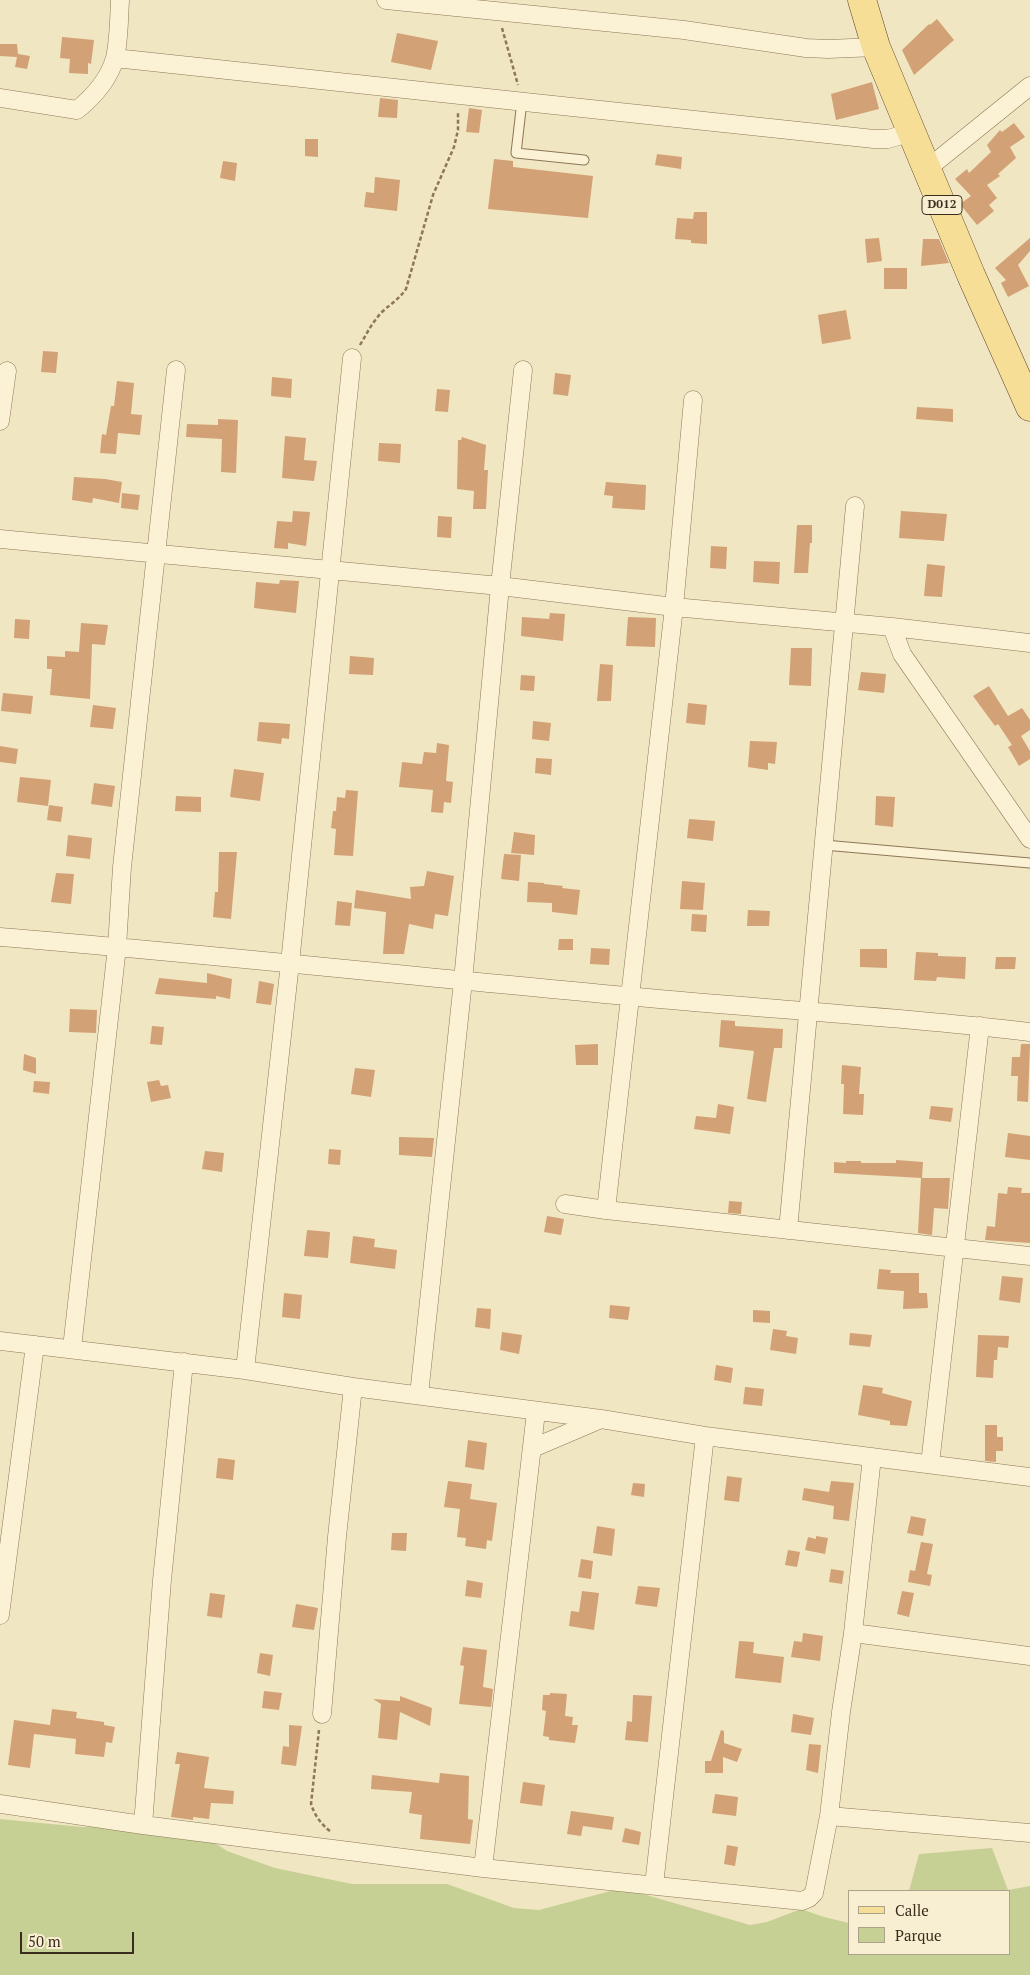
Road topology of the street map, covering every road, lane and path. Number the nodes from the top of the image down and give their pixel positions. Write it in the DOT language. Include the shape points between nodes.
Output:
graph roads {
  1 [pos="120,0"];
  2 [pos="386,0"];
  3 [pos="862,0"];
  4 [pos="498,6"];
  5 [pos="876,47"];
  6 [pos="115,58"];
  7 [pos="1030,86"];
  8 [pos="458,95"];
  9 [pos="0,98"];
  10 [pos="522,101"];
  11 [pos="912,132"];
  12 [pos="584,160"];
  13 [pos="927,169"];
  14 [pos="352,358"];
  15 [pos="176,370"];
  16 [pos="523,370"];
  17 [pos="7,371"];
  18 [pos="693,400"];
  19 [pos="1030,407"];
  20 [pos="0,421"];
  21 [pos="855,506"];
  22 [pos="0,539"];
  23 [pos="155,552"];
  24 [pos="330,570"];
  25 [pos="500,586"];
  26 [pos="674,607"];
  27 [pos="845,624"];
  28 [pos="892,627"];
  29 [pos="1030,643"];
  30 [pos="1030,839"];
  31 [pos="824,845"];
  32 [pos="1030,863"];
  33 [pos="0,938"];
  34 [pos="117,947"];
  35 [pos="290,964"];
  36 [pos="463,981"];
  37 [pos="630,997"];
  38 [pos="810,1010"];
  39 [pos="980,1026"];
  40 [pos="1030,1032"];
  41 [pos="565,1204"];
  42 [pos="606,1210"];
  43 [pos="788,1230"];
  44 [pos="956,1248"];
  45 [pos="1030,1256"];
  46 [pos="0,1341"];
  47 [pos="35,1345"];
  48 [pos="72,1348"];
  49 [pos="184,1362"];
  50 [pos="245,1370"];
  51 [pos="353,1387"];
  52 [pos="419,1396"];
  53 [pos="536,1412"];
  54 [pos="601,1419"];
  55 [pos="706,1436"];
  56 [pos="532,1448"];
  57 [pos="872,1457"];
  58 [pos="930,1464"];
  59 [pos="1030,1477"];
  60 [pos="0,1616"];
  61 [pos="853,1633"];
  62 [pos="1030,1656"];
  63 [pos="322,1714"];
  64 [pos="0,1804"];
  65 [pos="829,1816"];
  66 [pos="143,1825"];
  67 [pos="1030,1833"];
  68 [pos="353,1851"];
  69 [pos="483,1868"];
  70 [pos="654,1885"];
  1 -- 6 [label="street"];
  2 -- 4 [label="street"];
  3 -- 5 [label="main road, D012"];
  4 -- 5 [label="street" via="806,48"];
  4 -- 10 [label="path"];
  5 -- 11 [label="main road, D012"];
  6 -- 8 [label="street"];
  6 -- 9 [label="street" via="102,86 76,110"];
  7 -- 13 [label="street"];
  8 -- 10 [label="street"];
  8 -- 14 [label="path" via="458,130 454,147 433,195 406,289 374,321"];
  10 -- 11 [label="street" via="874,139 888,139"];
  10 -- 12 [label="lane" via="516,154"];
  11 -- 13 [label="main road, D012"];
  13 -- 19 [label="main road, D012"];
  14 -- 24 [label="street"];
  15 -- 23 [label="street"];
  16 -- 25 [label="street"];
  17 -- 20 [label="street"];
  18 -- 26 [label="street"];
  21 -- 27 [label="street"];
  22 -- 23 [label="street"];
  23 -- 24 [label="street"];
  23 -- 34 [label="street" via="122,867"];
  24 -- 25 [label="street"];
  24 -- 35 [label="street"];
  25 -- 26 [label="street"];
  25 -- 36 [label="street"];
  26 -- 27 [label="street"];
  26 -- 37 [label="street"];
  27 -- 28 [label="street"];
  27 -- 31 [label="street"];
  28 -- 29 [label="street"];
  28 -- 30 [label="street" via="902,654"];
  31 -- 32 [label="lane"];
  31 -- 38 [label="street"];
  33 -- 34 [label="street"];
  34 -- 35 [label="street"];
  34 -- 48 [label="street"];
  35 -- 36 [label="street"];
  35 -- 50 [label="street"];
  36 -- 37 [label="street"];
  36 -- 52 [label="street"];
  37 -- 38 [label="street"];
  37 -- 42 [label="street"];
  38 -- 39 [label="street"];
  38 -- 43 [label="street"];
  39 -- 40 [label="street"];
  39 -- 44 [label="street"];
  41 -- 42 [label="street"];
  42 -- 43 [label="street"];
  43 -- 44 [label="street"];
  44 -- 45 [label="street"];
  44 -- 58 [label="street"];
  46 -- 47 [label="street"];
  47 -- 48 [label="street"];
  47 -- 60 [label="street"];
  48 -- 49 [label="street"];
  49 -- 50 [label="street"];
  49 -- 66 [label="street" via="162,1580"];
  50 -- 51 [label="street"];
  51 -- 52 [label="street"];
  51 -- 63 [label="street"];
  52 -- 53 [label="street"];
  53 -- 54 [label="street"];
  53 -- 56 [label="street"];
  54 -- 55 [label="street"];
  54 -- 56 [label="street"];
  55 -- 57 [label="street"];
  55 -- 70 [label="street"];
  56 -- 69 [label="street"];
  57 -- 58 [label="street"];
  57 -- 61 [label="street"];
  58 -- 59 [label="street"];
  61 -- 62 [label="street"];
  61 -- 65 [label="street"];
  63 -- 68 [label="path" via="311,1804 322,1824"];
  64 -- 66 [label="street"];
  65 -- 67 [label="street"];
  65 -- 70 [label="street" via="814,1893 802,1901"];
  66 -- 68 [label="street"];
  68 -- 69 [label="street"];
  69 -- 70 [label="street"];
}
